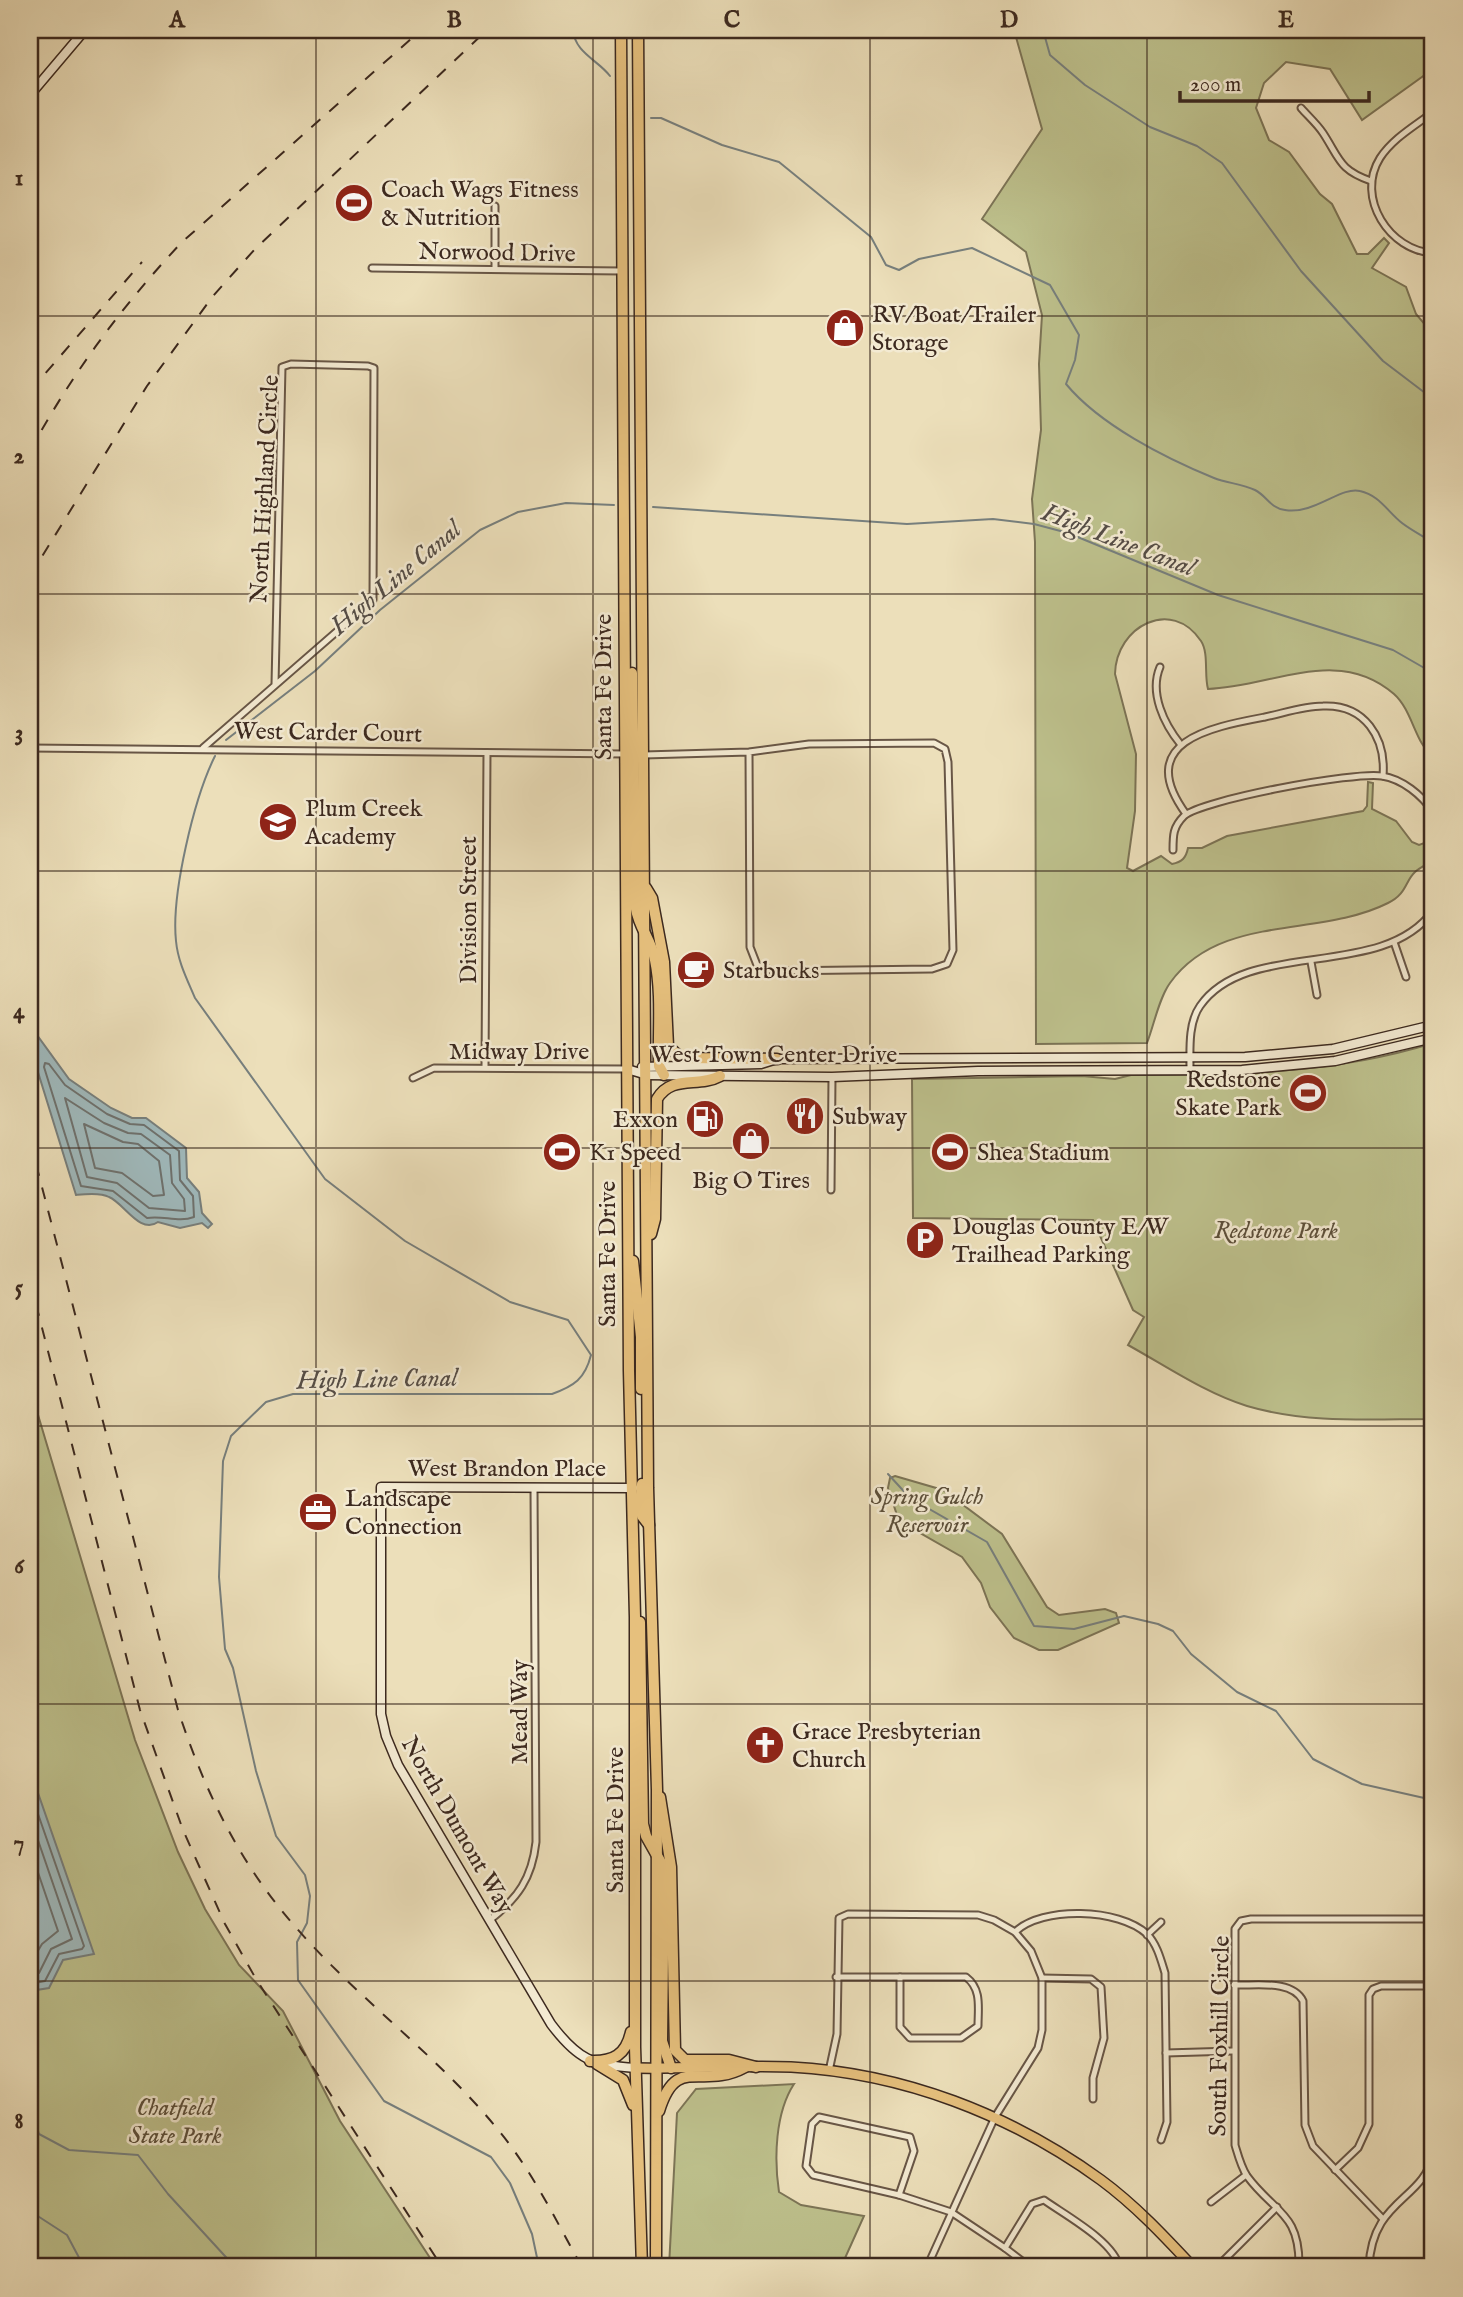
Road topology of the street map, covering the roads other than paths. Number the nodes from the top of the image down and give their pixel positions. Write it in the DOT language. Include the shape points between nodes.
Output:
graph roads {
  1 [pos="85,30"];
  2 [pos="621,30"];
  3 [pos="638,30"];
  4 [pos="30,95"];
  5 [pos="1301,108"];
  6 [pos="1433,112"];
  7 [pos="1371,181"];
  8 [pos="495,206"];
  9 [pos="1433,253"];
  10 [pos="372,268"];
  11 [pos="495,269"];
  12 [pos="622,271"];
  13 [pos="639,303"];
  14 [pos="624,614"];
  15 [pos="1160,667"];
  16 [pos="275,685"];
  17 [pos="1181,745"];
  18 [pos="30,748"];
  19 [pos="203,748"];
  20 [pos="749,752"];
  21 [pos="487,753"];
  22 [pos="625,754"];
  23 [pos="643,754"];
  24 [pos="1383,776"];
  25 [pos="1433,812"];
  26 [pos="1186,814"];
  27 [pos="1173,850"];
  28 [pos="645,884"];
  29 [pos="1433,911"];
  30 [pos="646,935"];
  31 [pos="1394,942"];
  32 [pos="1311,962"];
  33 [pos="1406,977"];
  34 [pos="1317,995"];
  35 [pos="1433,1025"];
  36 [pos="1433,1038"];
  37 [pos="1190,1057"];
  38 [pos="778,1059"];
  39 [pos="485,1067"];
  40 [pos="627,1069"];
  41 [pos="661,1070"];
  42 [pos="1190,1070"];
  43 [pos="647,1071"];
  44 [pos="720,1076"];
  45 [pos="413,1077"];
  46 [pos="832,1077"];
  47 [pos="831,1190"];
  48 [pos="628,1243"];
  49 [pos="647,1248"];
  50 [pos="381,1487"];
  51 [pos="534,1488"];
  52 [pos="633,1488"];
  53 [pos="650,1525"];
  54 [pos="635,1598"];
  55 [pos="656,1790"];
  56 [pos="655,1851"];
  57 [pos="491,1920"];
  58 [pos="1161,1922"];
  59 [pos="1433,1923"];
  60 [pos="1015,1932"];
  61 [pos="1147,1935"];
  62 [pos="836,1977"];
  63 [pos="900,1977"];
  64 [pos="1042,1978"];
  65 [pos="1234,1985"];
  66 [pos="1433,1986"];
  67 [pos="636,2015"];
  68 [pos="1233,2051"];
  69 [pos="1166,2053"];
  70 [pos="593,2062"];
  71 [pos="751,2067"];
  72 [pos="636,2068"];
  73 [pos="655,2068"];
  74 [pos="671,2068"];
  75 [pos="830,2071"];
  76 [pos="1093,2099"];
  77 [pos="995,2116"];
  78 [pos="655,2125"];
  79 [pos="638,2129"];
  80 [pos="1160,2140"];
  81 [pos="1433,2154"];
  82 [pos="1432,2166"];
  83 [pos="1335,2170"];
  84 [pos="1246,2175"];
  85 [pos="899,2195"];
  86 [pos="1211,2202"];
  87 [pos="1277,2207"];
  88 [pos="951,2212"];
  89 [pos="1382,2218"];
  90 [pos="1004,2248"];
  91 [pos="642,2267"];
  92 [pos="656,2267"];
  93 [pos="878,2267"];
  94 [pos="900,2267"];
  95 [pos="927,2267"];
  96 [pos="1030,2267"];
  97 [pos="1119,2267"];
  98 [pos="1193,2267"];
  99 [pos="1217,2267"];
  100 [pos="1299,2267"];
  101 [pos="1369,2267"];
  1 -- 4 [label="street"];
  2 -- 12 [label="highway, Santa Fe Drive"];
  3 -- 13 [label="highway, Santa Fe Drive"];
  5 -- 7 [label="street" via="1322,131 1341,165"];
  6 -- 7 [label="street" via="1389,145"];
  7 -- 9 [label="street" via="1373,202 1397,240 1417,252"];
  8 -- 11 [label="street"];
  10 -- 11 [label="street, Norwood Drive"];
  11 -- 12 [label="street, Norwood Drive"];
  12 -- 13 [label="highway" via="633,278"];
  12 -- 14 [label="highway, Santa Fe Drive"];
  13 -- 23 [label="highway, Santa Fe Drive"];
  14 -- 22 [label="highway, Santa Fe Drive"];
  14 -- 30 [label="highway" via="633,704 636,909 638,924"];
  15 -- 17 [label="street" via="1156,688 1166,726"];
  16 -- 16 [label="street, North Highland Circle" via="282,367 368,366 374,368 373,600"];
  16 -- 19 [label="street, North Highland Circle"];
  17 -- 24 [label="street" via="1212,727 1322,706 1339,707 1368,722 1380,738"];
  17 -- 26 [label="street" via="1169,770 1174,798"];
  18 -- 19 [label="street, West Carder Court"];
  19 -- 21 [label="street, West Carder Court"];
  20 -- 20 [label="street" via="809,744 934,743 945,749 953,950 947,964 932,970 773,971 757,965 750,947"];
  20 -- 23 [label="street"];
  21 -- 22 [label="street, West Carder Court"];
  21 -- 39 [label="street, Division Street"];
  22 -- 40 [label="highway, Santa Fe Drive"];
  23 -- 28 [label="highway, Santa Fe Drive"];
  24 -- 25 [label="street" via="1406,786"];
  24 -- 26 [label="street" via="1354,775 1209,804"];
  26 -- 27 [label="street" via="1173,830"];
  28 -- 30 [label="highway, Santa Fe Drive"];
  28 -- 38 [label="highway" via="664,962 666,1034 672,1053 681,1058"];
  29 -- 31 [label="street" via="1417,929"];
  30 -- 41 [label="highway" via="657,967"];
  30 -- 43 [label="highway, Santa Fe Drive"];
  31 -- 32 [label="street"];
  31 -- 33 [label="street"];
  32 -- 34 [label="street"];
  32 -- 37 [label="street" via="1244,972 1221,985 1200,1007 1193,1024"];
  35 -- 37 [label="street, West Town Center Drive" via="1333,1049"];
  36 -- 42 [label="street, West Town Center Drive" via="1335,1061"];
  37 -- 38 [label="street, West Town Center Drive"];
  37 -- 42 [label="street"];
  38 -- 41 [label="street, West Town Center Drive"];
  39 -- 40 [label="street, Midway Drive"];
  39 -- 45 [label="street, Midway Drive" via="434,1068"];
  40 -- 43 [label="street, West Town Center Drive"];
  40 -- 48 [label="highway, Santa Fe Drive"];
  41 -- 43 [label="street, West Town Center Drive"];
  41 -- 44 [label="street, West Town Center Drive"];
  42 -- 46 [label="street, West Town Center Drive"];
  43 -- 49 [label="highway, Santa Fe Drive"];
  44 -- 46 [label="street, West Town Center Drive"];
  44 -- 49 [label="highway" via="709,1082 674,1083 657,1099 655,1219"];
  46 -- 47 [label="street"];
  48 -- 52 [label="highway, Santa Fe Drive"];
  48 -- 53 [label="highway" via="641,1337 642,1516"];
  49 -- 53 [label="highway, Santa Fe Drive"];
  50 -- 51 [label="street, West Brandon Place"];
  50 -- 57 [label="street, North Dumont Way" via="380,1714 398,1765"];
  51 -- 52 [label="street, West Brandon Place"];
  51 -- 57 [label="street, Mead Way" via="535,1855 522,1891"];
  52 -- 54 [label="highway, Santa Fe Drive"];
  53 -- 55 [label="highway, Santa Fe Drive"];
  54 -- 56 [label="highway" via="643,1634 643,1824"];
  54 -- 67 [label="highway, Santa Fe Drive"];
  55 -- 56 [label="highway, Santa Fe Drive"];
  55 -- 71 [label="highway" via="662,1802 671,1867 675,2050 685,2060 729,2060"];
  56 -- 73 [label="highway, Santa Fe Drive"];
  56 -- 74 [label="highway" via="664,1868 662,2041"];
  57 -- 70 [label="street, North Dumont Way" via="551,2024 574,2051"];
  58 -- 61 [label="street"];
  59 -- 65 [label="street, South Foxhill Circle" via="1428,1919 1241,1921 1235,1929"];
  60 -- 61 [label="street" via="1043,1916 1097,1914 1126,1922"];
  60 -- 62 [label="street" via="978,1915 848,1914 836,1925"];
  60 -- 64 [label="street" via="1031,1951"];
  61 -- 69 [label="street" via="1165,1973"];
  62 -- 63 [label="street"];
  62 -- 75 [label="street" via="837,2034"];
  63 -- 63 [label="street" via="965,1977 978,1993 978,2026 961,2038 910,2038 900,2027"];
  64 -- 76 [label="street" via="1091,1979 1101,1987 1104,2038 1093,2078"];
  64 -- 77 [label="street" via="1038,2048"];
  65 -- 68 [label="street, South Foxhill Circle"];
  65 -- 83 [label="street" via="1289,1987 1303,2001 1305,2126 1313,2146"];
  66 -- 83 [label="street" via="1381,1986 1369,1995 1368,2124 1358,2148"];
  67 -- 70 [label="highway" via="621,2054"];
  67 -- 72 [label="highway, Santa Fe Drive"];
  68 -- 69 [label="street"];
  68 -- 84 [label="street, South Foxhill Circle" via="1235,2145"];
  69 -- 80 [label="street" via="1167,2122"];
  70 -- 72 [label="street"];
  70 -- 79 [label="highway" via="627,2085"];
  71 -- 74 [label="main road"];
  71 -- 75 [label="main road"];
  71 -- 78 [label="highway" via="718,2077 673,2081"];
  72 -- 73 [label="main road"];
  72 -- 79 [label="highway, Santa Fe Drive"];
  73 -- 74 [label="main road"];
  73 -- 78 [label="highway, Santa Fe Drive"];
  75 -- 77 [label="main road" via="920,2090"];
  77 -- 88 [label="street"];
  77 -- 98 [label="main road" via="1102,2180 1148,2219"];
  78 -- 92 [label="highway, Santa Fe Drive"];
  79 -- 91 [label="highway, Santa Fe Drive"];
  81 -- 82 [label="street"];
  82 -- 89 [label="street"];
  83 -- 89 [label="street"];
  84 -- 86 [label="street"];
  84 -- 87 [label="street, South Foxhill Circle"];
  85 -- 85 [label="street" via="813,2175 806,2166 812,2124 819,2117 910,2137 914,2151"];
  85 -- 88 [label="street"];
  87 -- 99 [label="street"];
  87 -- 100 [label="street, South Foxhill Circle" via="1294,2230"];
  88 -- 90 [label="street"];
  88 -- 95 [label="street"];
  89 -- 101 [label="street" via="1370,2246"];
  90 -- 96 [label="street"];
  90 -- 97 [label="street" via="1032,2204 1044,2200 1088,2230 1116,2256"];
  93 -- 94 [label="street" via="889,2263"];
}
